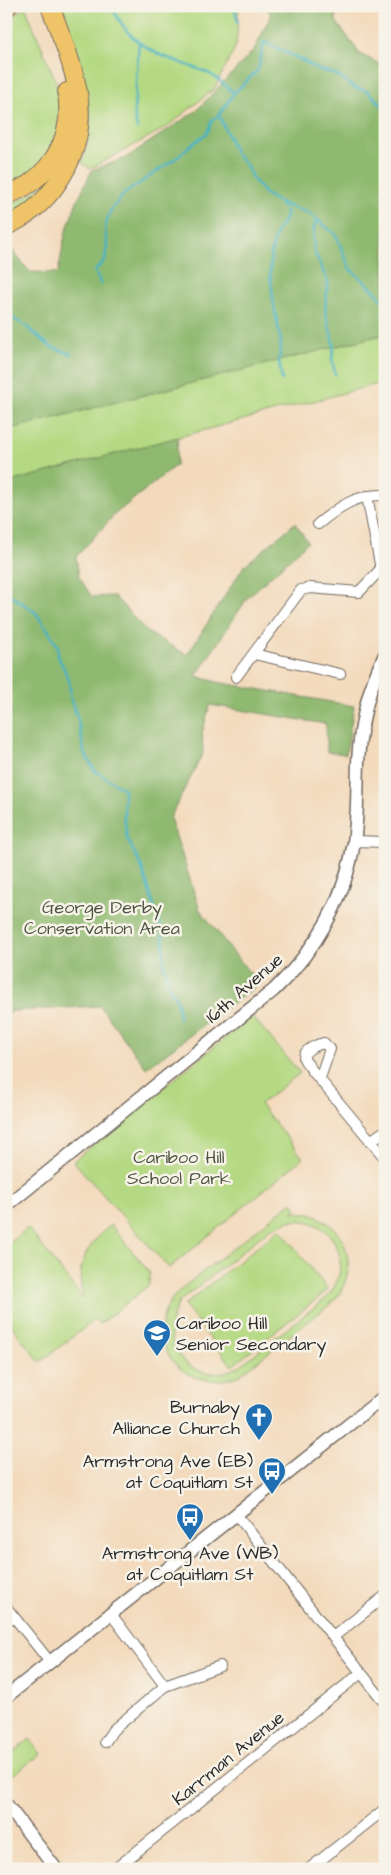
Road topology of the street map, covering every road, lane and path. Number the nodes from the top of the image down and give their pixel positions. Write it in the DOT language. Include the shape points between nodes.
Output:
graph roads {
  1 [pos="40,6"];
  2 [pos="50,6"];
  3 [pos="6,195"];
  4 [pos="6,226"];
  5 [pos="385,495"];
  6 [pos="368,496"];
  7 [pos="318,524"];
  8 [pos="254,654"];
  9 [pos="385,655"];
  10 [pos="340,674"];
  11 [pos="236,677"];
  12 [pos="354,841"];
  13 [pos="385,842"];
  14 [pos="320,1078"];
  15 [pos="385,1131"];
  16 [pos="370,1141"];
  17 [pos="385,1158"];
  18 [pos="6,1206"];
  19 [pos="385,1396"];
  20 [pos="236,1514"];
  21 [pos="385,1596"];
  22 [pos="6,1608"];
  23 [pos="111,1614"];
  24 [pos="333,1636"];
  25 [pos="50,1662"];
  26 [pos="220,1666"];
  27 [pos="361,1673"];
  28 [pos="165,1686"];
  29 [pos="6,1697"];
  30 [pos="385,1703"];
  31 [pos="105,1742"];
  32 [pos="6,1804"];
  33 [pos="385,1809"];
  34 [pos="51,1867"];
  35 [pos="115,1869"];
  36 [pos="309,1869"];
  1 -- 3 [label="highway" via="65,77 68,120 59,148 47,168 28,186"];
  2 -- 4 [label="highway" via="77,88 78,137 68,168 53,190 26,215"];
  5 -- 6 [label="street"];
  6 -- 7 [label="street" via="342,505"];
  6 -- 8 [label="street" via="380,570 359,592 301,590"];
  8 -- 10 [label="street"];
  8 -- 11 [label="street"];
  9 -- 12 [label="street, 16th Avenue" via="363,720"];
  12 -- 13 [label="street"];
  12 -- 18 [label="street, 16th Avenue" via="334,907 310,949 285,979"];
  14 -- 16 [label="street"];
  15 -- 16 [label="street"];
  16 -- 17 [label="street"];
  19 -- 20 [label="street"];
  20 -- 23 [label="street"];
  20 -- 24 [label="street"];
  21 -- 24 [label="street"];
  22 -- 25 [label="street"];
  23 -- 25 [label="street"];
  23 -- 28 [label="street"];
  24 -- 27 [label="street"];
  25 -- 29 [label="street"];
  26 -- 28 [label="street"];
  27 -- 30 [label="street"];
  27 -- 35 [label="street, Karrman Avenue"];
  28 -- 31 [label="street" via="113,1730"];
  32 -- 34 [label="street"];
  33 -- 36 [label="street"];
}
